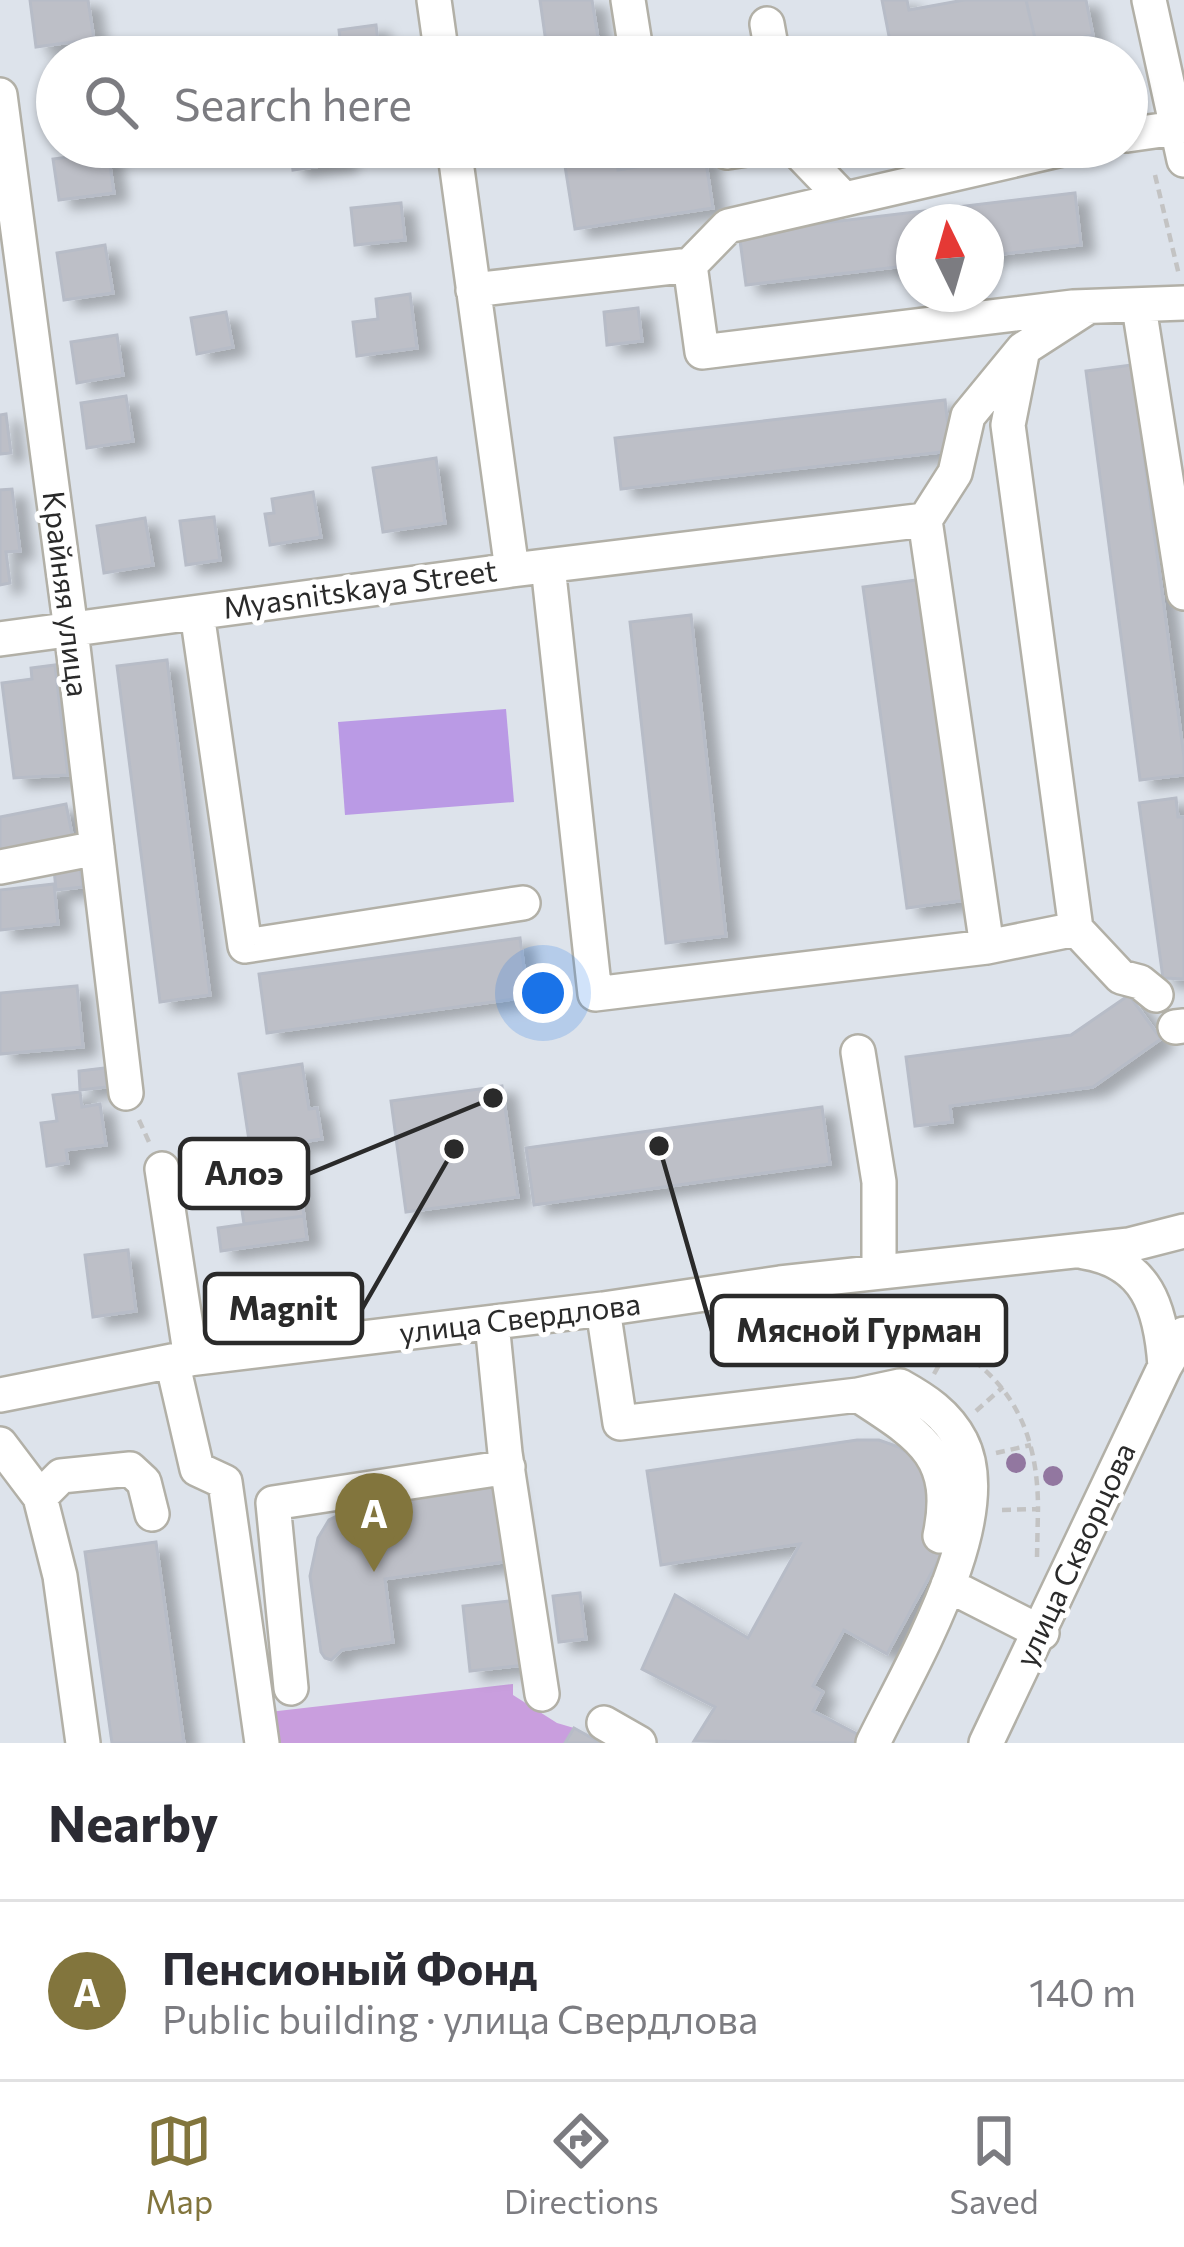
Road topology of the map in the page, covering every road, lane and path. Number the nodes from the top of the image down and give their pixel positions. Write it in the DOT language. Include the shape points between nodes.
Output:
graph roads {
  1 [pos="434,0"];
  2 [pos="628,0"];
  3 [pos="1149,0"];
  4 [pos="439,36"];
  5 [pos="634,36"];
  6 [pos="0,95"];
  7 [pos="1148,139"];
  8 [pos="1180,144"];
  9 [pos="457,168"];
  10 [pos="814,168"];
  11 [pos="979,168"];
  12 [pos="844,199"];
  13 [pos="690,265"];
  14 [pos="473,290"];
  15 [pos="1184,303"];
  16 [pos="1088,307"];
  17 [pos="1139,307"];
  18 [pos="1023,349"];
  19 [pos="925,520"];
  20 [pos="548,566"];
  21 [pos="512,570"];
  22 [pos="1184,592"];
  23 [pos="197,613"];
  24 [pos="71,630"];
  25 [pos="0,639"];
  26 [pos="97,848"];
  27 [pos="0,867"];
  28 [pos="523,903"];
  29 [pos="1076,929"];
  30 [pos="987,947"];
  31 [pos="1156,995"];
  32 [pos="858,1052"];
  33 [pos="126,1093"];
  34 [pos="162,1169"];
  35 [pos="1177,1233"];
  36 [pos="1076,1251"];
  37 [pos="879,1271"];
  38 [pos="1147,1289"];
  39 [pos="1184,1308"];
  40 [pos="603,1310"];
  41 [pos="882,1311"];
  42 [pos="492,1323"];
  43 [pos="1184,1334"];
  44 [pos="952,1342"];
  45 [pos="182,1360"];
  46 [pos="1165,1366"];
  47 [pos="934,1376"];
  48 [pos="1003,1387"];
  49 [pos="0,1395"];
  50 [pos="858,1395"];
  51 [pos="974,1413"];
  52 [pos="0,1444"];
  53 [pos="1031,1445"];
  54 [pos="993,1454"];
  55 [pos="508,1467"];
  56 [pos="40,1497"];
  57 [pos="1038,1509"];
  58 [pos="1000,1510"];
  59 [pos="152,1514"];
  60 [pos="940,1536"];
  61 [pos="1037,1557"];
  62 [pos="949,1586"];
  63 [pos="1042,1633"];
  64 [pos="291,1688"];
  65 [pos="542,1694"];
  66 [pos="604,1723"];
  67 [pos="83,1743"];
  68 [pos="262,1743"];
  69 [pos="640,1743"];
  70 [pos="873,1743"];
  71 [pos="986,1743"];
  1 -- 4 [label="street"];
  2 -- 5 [label="street"];
  3 -- 8 [label="street"];
  6 -- 24 [label="street, Крайняя улица"];
  7 -- 8 [label="street"];
  9 -- 14 [label="street, Myasnitskaya Street"];
  10 -- 12 [label="street"];
  11 -- 12 [label="street"];
  12 -- 13 [label="street" via="728,226"];
  13 -- 14 [label="street"];
  13 -- 16 [label="street" via="702,352"];
  14 -- 21 [label="street, Myasnitskaya Street"];
  15 -- 17 [label="street"];
  16 -- 17 [label="street"];
  16 -- 18 [label="street"];
  17 -- 22 [label="street"];
  18 -- 19 [label="street" via="968,416 955,473"];
  18 -- 29 [label="street" via="1007,425"];
  19 -- 20 [label="street"];
  19 -- 30 [label="street"];
  20 -- 21 [label="street"];
  20 -- 30 [label="street" via="596,994"];
  21 -- 23 [label="street, Myasnitskaya Street"];
  23 -- 24 [label="street, Myasnitskaya Street"];
  23 -- 28 [label="street" via="245,946"];
  24 -- 25 [label="street, Myasnitskaya Street"];
  24 -- 26 [label="street, Крайняя улица"];
  26 -- 27 [label="street"];
  26 -- 33 [label="street, Крайняя улица"];
  29 -- 30 [label="street"];
  29 -- 31 [label="street" via="1120,976"];
  32 -- 37 [label="street" via="879,1182"];
  33 -- 34 [label="path"];
  34 -- 45 [label="street"];
  35 -- 36 [label="street, улица Свердлова"];
  35 -- 38 [label="street" via="1144,1256"];
  36 -- 37 [label="street, улица Свердлова"];
  36 -- 38 [label="street" via="1109,1256"];
  37 -- 40 [label="street, улица Свердлова"];
  38 -- 39 [label="street"];
  38 -- 46 [label="street"];
  40 -- 42 [label="street, улица Свердлова"];
  40 -- 50 [label="street" via="620,1423"];
  41 -- 44 [label="path"];
  42 -- 45 [label="street, улица Свердлова"];
  42 -- 55 [label="street"];
  43 -- 46 [label="street, улица Скворцова"];
  44 -- 47 [label="path"];
  44 -- 48 [label="path"];
  45 -- 49 [label="street, улица Свердлова"];
  45 -- 68 [label="street" via="197,1469 226,1482"];
  46 -- 63 [label="street, улица Скворцова"];
  48 -- 51 [label="path"];
  48 -- 53 [label="path"];
  50 -- 60 [label="street" via="935,1457 947,1502"];
  50 -- 62 [label="street" via="901,1386 934,1406 962,1442 971,1484 967,1531"];
  52 -- 56 [label="street"];
  53 -- 54 [label="path"];
  53 -- 57 [label="path"];
  55 -- 64 [label="street" via="273,1503"];
  55 -- 65 [label="street"];
  56 -- 59 [label="street" via="61,1476 130,1468 144,1482"];
  56 -- 67 [label="street" via="60,1576"];
  57 -- 58 [label="path"];
  57 -- 61 [label="path"];
  62 -- 63 [label="street"];
  62 -- 70 [label="street"];
  63 -- 71 [label="street, улица Скворцова"];
  66 -- 69 [label="street"];
}
